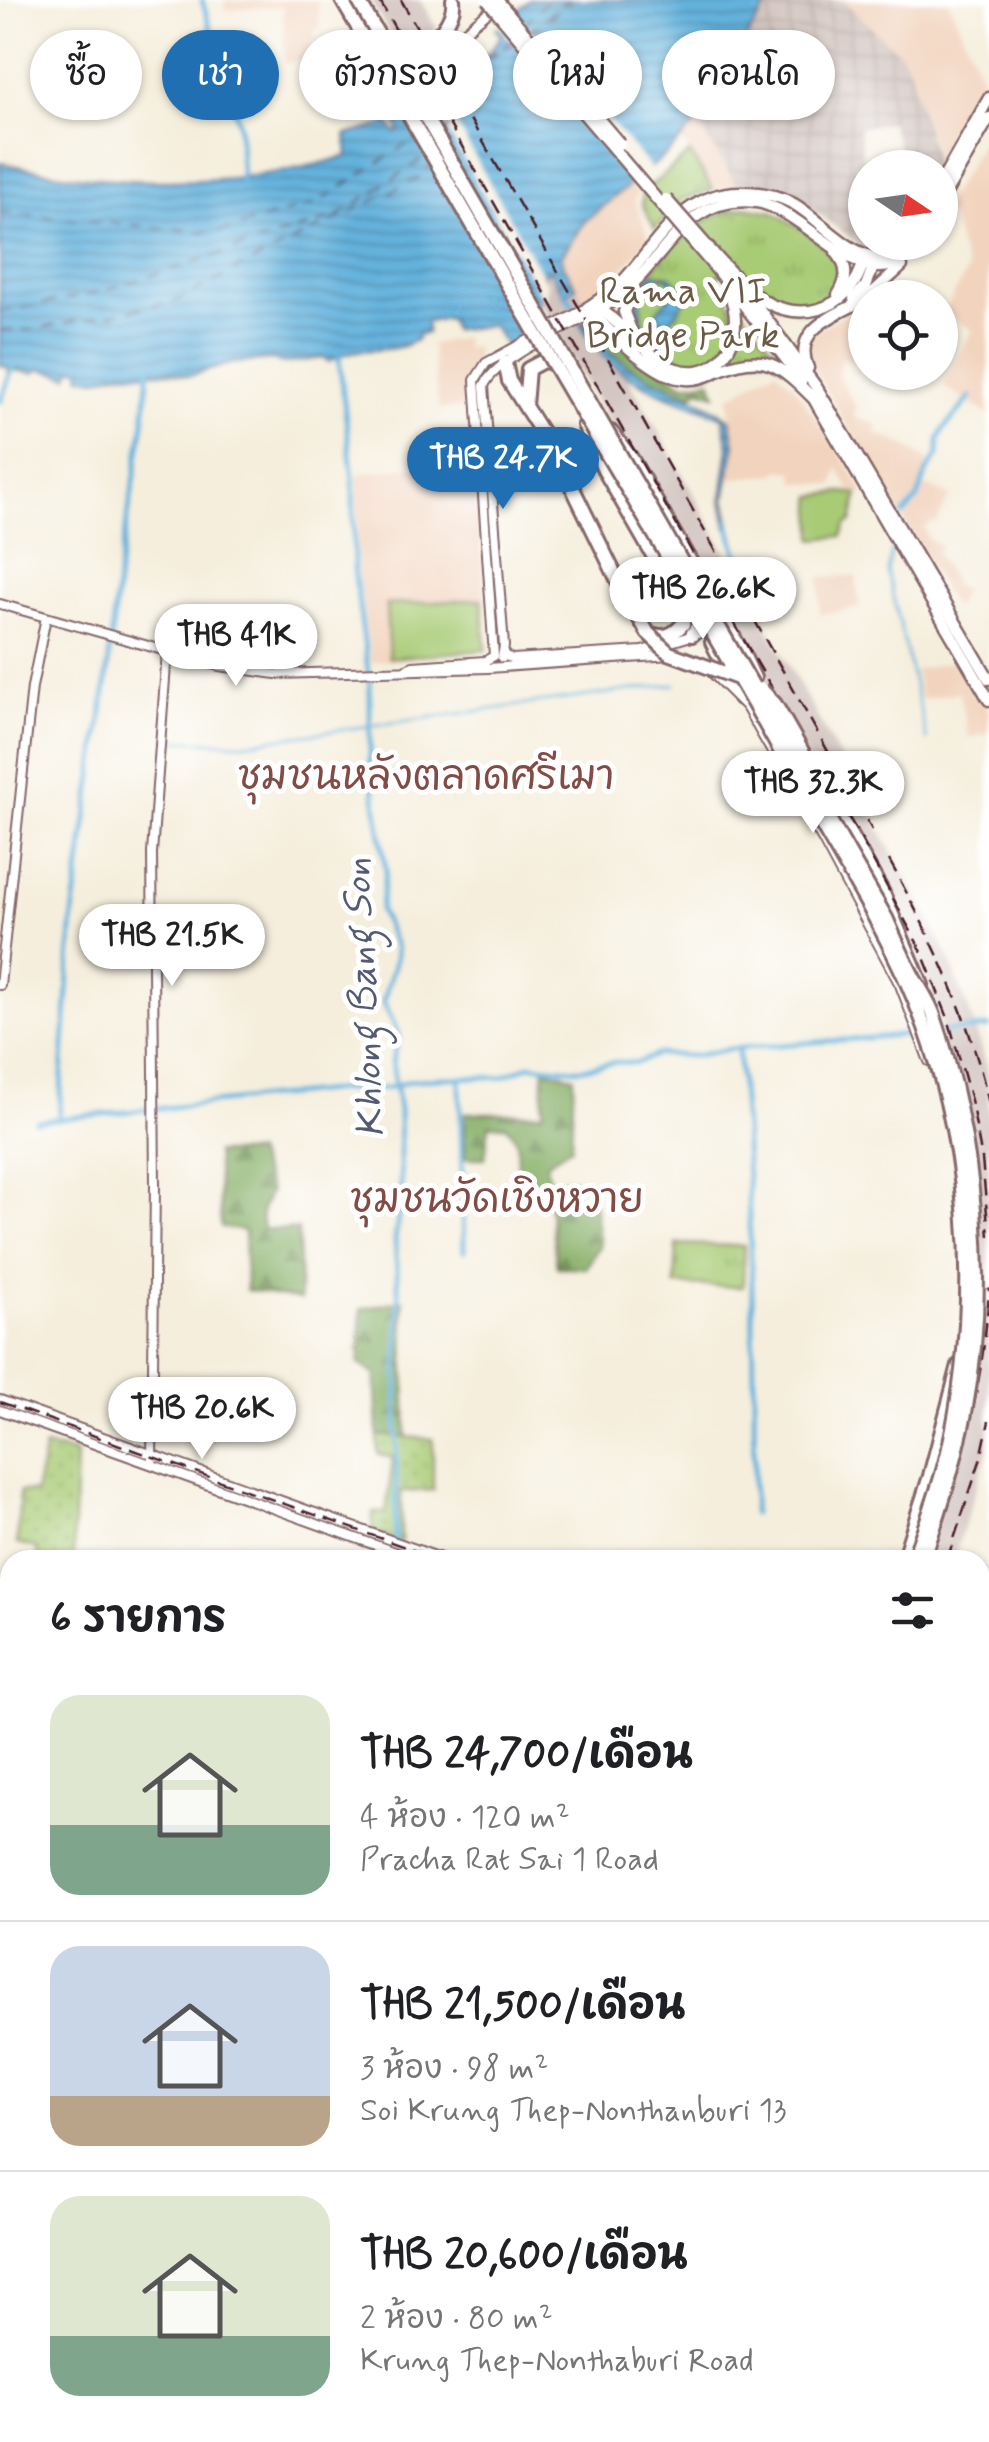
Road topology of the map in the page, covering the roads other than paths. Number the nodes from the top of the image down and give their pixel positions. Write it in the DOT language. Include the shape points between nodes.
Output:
graph roads {
  1 [pos="343,0"];
  2 [pos="359,0"];
  3 [pos="453,0"];
  4 [pos="494,0"];
  5 [pos="375,30"];
  6 [pos="440,30"];
  7 [pos="459,30"];
  8 [pos="988,99"];
  9 [pos="989,118"];
  10 [pos="958,152"];
  11 [pos="958,172"];
  12 [pos="828,244"];
  13 [pos="874,260"];
  14 [pos="904,260"];
  15 [pos="906,260"];
  16 [pos="869,261"];
  17 [pos="721,275"];
  18 [pos="636,280"];
  19 [pos="738,280"];
  20 [pos="888,280"];
  21 [pos="848,305"];
  22 [pos="591,310"];
  23 [pos="827,313"];
  24 [pos="776,337"];
  25 [pos="635,340"];
  26 [pos="505,359"];
  27 [pos="816,394"];
  28 [pos="578,397"];
  29 [pos="524,406"];
  30 [pos="488,501"];
  31 [pos="0,604"];
  32 [pos="700,612"];
  33 [pos="46,617"];
  34 [pos="707,632"];
  35 [pos="648,633"];
  36 [pos="692,635"];
  37 [pos="167,652"];
  38 [pos="504,655"];
  39 [pos="537,661"];
  40 [pos="496,666"];
  41 [pos="406,670"];
  42 [pos="989,679"];
  43 [pos="740,698"];
  44 [pos="989,700"];
  45 [pos="786,754"];
  46 [pos="0,985"];
  47 [pos="926,996"];
  48 [pos="960,1363"];
  49 [pos="0,1400"];
  50 [pos="0,1410"];
  51 [pos="951,1456"];
  52 [pos="153,1459"];
  53 [pos="395,1547"];
  54 [pos="400,1550"];
  55 [pos="407,1550"];
  56 [pos="906,1550"];
  57 [pos="917,1550"];
  58 [pos="918,1550"];
  59 [pos="926,1550"];
  1 -- 4 [label="main road" via="380,58 414,67 428,62"];
  1 -- 28 [label="highway, bridge"];
  2 -- 5 [label="main road"];
  2 -- 28 [label="highway, bridge"];
  3 -- 6 [label="highway"];
  4 -- 7 [label="main road"];
  4 -- 17 [label="main road, bridge"];
  4 -- 19 [label="main road, bridge"];
  8 -- 10 [label="main road"];
  9 -- 11 [label="main road"];
  12 -- 16 [label="main road"];
  12 -- 18 [label="main road" via="780,209 732,203 686,224"];
  12 -- 23 [label="main road" via="846,274"];
  13 -- 16 [label="main road"];
  14 -- 16 [label="main road" via="889,268"];
  15 -- 20 [label="main road"];
  16 -- 22 [label="main road" via="795,205 736,192 677,216"];
  16 -- 23 [label="main road"];
  17 -- 24 [label="main road"];
  17 -- 25 [label="main road" via="737,331 713,366 673,369"];
  18 -- 22 [label="main road"];
  18 -- 25 [label="main road" via="624,312"];
  19 -- 23 [label="main road" via="767,304"];
  19 -- 24 [label="main road"];
  21 -- 23 [label="main road"];
  22 -- 25 [label="main road"];
  22 -- 26 [label="main road"];
  22 -- 27 [label="main road" via="672,377 695,379 758,360 780,367"];
  23 -- 27 [label="main road" via="804,342"];
  24 -- 27 [label="main road"];
  26 -- 29 [label="highway"];
  26 -- 30 [label="main road" via="483,392"];
  27 -- 42 [label="main road"];
  27 -- 44 [label="main road"];
  28 -- 35 [label="highway, bridge" via="604,470 685,611 677,631 660,638"];
  28 -- 45 [label="highway, bridge" via="631,458 741,650"];
  28 -- 47 [label="highway, bridge" via="740,662"];
  28 -- 57 [label="highway, bridge" via="876,921 928,1037 959,1171 967,1297 947,1454"];
  29 -- 32 [label="highway" via="528,369 543,361 558,364"];
  29 -- 35 [label="highway"];
  30 -- 38 [label="main road"];
  30 -- 41 [label="main road" via="496,653 484,662"];
  31 -- 33 [label="main road"];
  32 -- 34 [label="highway"];
  32 -- 36 [label="highway"];
  33 -- 37 [label="main road"];
  33 -- 46 [label="main road" via="32,687"];
  34 -- 36 [label="main road"];
  34 -- 43 [label="highway"];
  34 -- 45 [label="main road" via="728,650"];
  35 -- 47 [label="highway, bridge" via="669,652 743,680 770,698 882,892"];
  36 -- 39 [label="main road" via="642,652"];
  37 -- 41 [label="main road" via="252,672"];
  37 -- 52 [label="main road" via="152,872"];
  38 -- 39 [label="main road"];
  38 -- 40 [label="main road"];
  39 -- 40 [label="main road"];
  39 -- 43 [label="main road" via="685,656"];
  40 -- 41 [label="main road"];
  43 -- 48 [label="main road, bridge" via="872,929 928,1056 961,1213"];
  45 -- 51 [label="main road, bridge" via="914,973 938,1047 965,1168 972,1255 970,1361"];
  47 -- 59 [label="highway, bridge" via="966,1155 977,1296 966,1410"];
  48 -- 51 [label="main road"];
  48 -- 56 [label="highway"];
  49 -- 52 [label="main road"];
  50 -- 52 [label="main road"];
  51 -- 58 [label="main road"];
  52 -- 53 [label="main road"];
  53 -- 54 [label="main road"];
  53 -- 55 [label="main road"];
}
